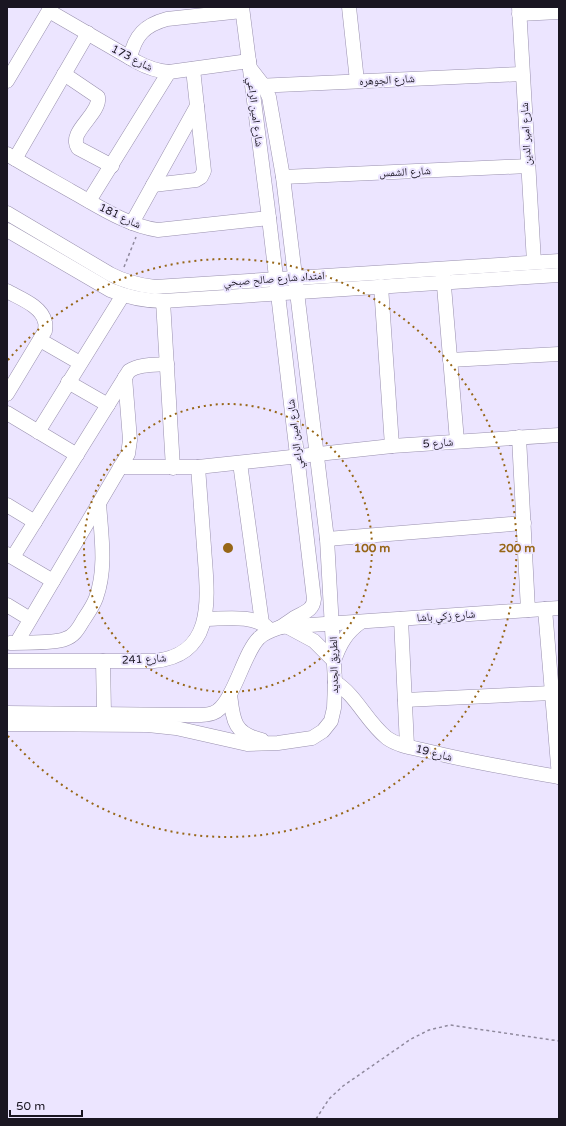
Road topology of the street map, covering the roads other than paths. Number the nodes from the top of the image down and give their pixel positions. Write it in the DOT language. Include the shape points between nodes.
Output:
graph roads {
  1 [pos="349,7"];
  2 [pos="50,9"];
  3 [pos="242,9"];
  4 [pos="519,11"];
  5 [pos="559,12"];
  6 [pos="88,33"];
  7 [pos="130,58"];
  8 [pos="11,65"];
  9 [pos="249,65"];
  10 [pos="193,69"];
  11 [pos="169,72"];
  12 [pos="64,74"];
  13 [pos="522,74"];
  14 [pos="7,81"];
  15 [pos="357,81"];
  16 [pos="258,86"];
  17 [pos="197,106"];
  18 [pos="11,156"];
  19 [pos="112,166"];
  20 [pos="528,166"];
  21 [pos="282,177"];
  22 [pos="153,185"];
  23 [pos="89,201"];
  24 [pos="7,213"];
  25 [pos="269,218"];
  26 [pos="136,225"];
  27 [pos="7,230"];
  28 [pos="559,260"];
  29 [pos="534,262"];
  30 [pos="442,267"];
  31 [pos="559,275"];
  32 [pos="294,278"];
  33 [pos="276,279"];
  34 [pos="444,282"];
  35 [pos="381,286"];
  36 [pos="7,291"];
  37 [pos="296,292"];
  38 [pos="278,293"];
  39 [pos="123,295"];
  40 [pos="163,301"];
  41 [pos="40,340"];
  42 [pos="559,354"];
  43 [pos="450,360"];
  44 [pos="80,363"];
  45 [pos="167,364"];
  46 [pos="125,377"];
  47 [pos="68,382"];
  48 [pos="7,394"];
  49 [pos="108,405"];
  50 [pos="7,413"];
  51 [pos="38,432"];
  52 [pos="559,435"];
  53 [pos="519,437"];
  54 [pos="457,441"];
  55 [pos="392,446"];
  56 [pos="316,454"];
  57 [pos="77,455"];
  58 [pos="297,456"];
  59 [pos="240,464"];
  60 [pos="120,467"];
  61 [pos="198,467"];
  62 [pos="174,468"];
  63 [pos="99,503"];
  64 [pos="7,505"];
  65 [pos="35,522"];
  66 [pos="524,523"];
  67 [pos="326,539"];
  68 [pos="10,556"];
  69 [pos="53,581"];
  70 [pos="7,605"];
  71 [pos="552,608"];
  72 [pos="528,610"];
  73 [pos="30,619"];
  74 [pos="205,619"];
  75 [pos="401,619"];
  76 [pos="361,622"];
  77 [pos="332,623"];
  78 [pos="275,627"];
  79 [pos="12,643"];
  80 [pos="7,661"];
  81 [pos="103,661"];
  82 [pos="334,661"];
  83 [pos="335,682"];
  84 [pos="552,693"];
  85 [pos="230,694"];
  86 [pos="405,700"];
  87 [pos="7,713"];
  88 [pos="104,713"];
  89 [pos="7,724"];
  90 [pos="278,743"];
  91 [pos="407,746"];
  92 [pos="559,777"];
  1 -- 15 [label="street"];
  2 -- 6 [label="street, شارع 173"];
  2 -- 8 [label="street"];
  3 -- 7 [label="street" via="156,22 138,37"];
  3 -- 9 [label="street"];
  4 -- 5 [label="street"];
  4 -- 13 [label="street, شارع امير الدين"];
  6 -- 7 [label="street, شارع 173"];
  6 -- 12 [label="street"];
  7 -- 11 [label="street, شارع 173" via="147,68"];
  8 -- 14 [label="street"];
  9 -- 10 [label="street, شارع 173"];
  9 -- 16 [label="street, شارع امين الراعي"];
  10 -- 11 [label="street, شارع 173"];
  10 -- 17 [label="street"];
  11 -- 19 [label="street"];
  12 -- 18 [label="street"];
  12 -- 19 [label="street" via="98,97 98,104 76,137 76,145"];
  13 -- 15 [label="street, شارع الجوهره"];
  13 -- 20 [label="street, شارع امير الدين"];
  15 -- 16 [label="street, شارع الجوهره"];
  16 -- 21 [label="street, شارع امين الراعي" via="272,111"];
  16 -- 25 [label="street, شارع امين الراعي"];
  17 -- 22 [label="street"];
  17 -- 22 [label="street" via="204,164 201,177 190,182"];
  18 -- 23 [label="street, شارع 181"];
  19 -- 23 [label="street"];
  20 -- 21 [label="street, شارع الشمس"];
  20 -- 29 [label="street, شارع امير الدين"];
  21 -- 32 [label="street, شارع امين الراعي"];
  22 -- 26 [label="street"];
  23 -- 26 [label="street, شارع 181"];
  24 -- 33 [label="street, امتداد شارع صالح صبحي" via="120,279 140,286"];
  25 -- 26 [label="street, شارع 181" via="158,230"];
  25 -- 33 [label="street, شارع امين الراعي"];
  27 -- 39 [label="street, امتداد شارع صالح صبحي"];
  28 -- 29 [label="street, امتداد شارع صالح صبحي"];
  29 -- 30 [label="street, امتداد شارع صالح صبحي"];
  30 -- 32 [label="street, امتداد شارع صالح صبحي"];
  30 -- 34 [label="street"];
  31 -- 34 [label="street, امتداد شارع صالح صبحي"];
  32 -- 33 [label="street, امتداد شارع صالح صبحي"];
  32 -- 37 [label="street, شارع امين الراعي"];
  33 -- 38 [label="street, شارع امين الراعي"];
  34 -- 35 [label="street, امتداد شارع صالح صبحي"];
  34 -- 43 [label="street"];
  35 -- 37 [label="street, امتداد شارع صالح صبحي"];
  35 -- 55 [label="street"];
  36 -- 41 [label="street" via="35,307 42,314 46,322 45,332"];
  37 -- 38 [label="street, امتداد شارع صالح صبحي"];
  37 -- 56 [label="street, شارع امين الراعي"];
  38 -- 40 [label="street, امتداد شارع صالح صبحي"];
  38 -- 58 [label="street, شارع امين الراعي"];
  39 -- 40 [label="street, امتداد شارع صالح صبحي" via="142,300"];
  39 -- 44 [label="street"];
  40 -- 45 [label="street"];
  41 -- 44 [label="street"];
  41 -- 48 [label="street"];
  42 -- 43 [label="street"];
  43 -- 54 [label="street"];
  44 -- 47 [label="street"];
  45 -- 46 [label="street" via="140,366"];
  45 -- 62 [label="street"];
  46 -- 49 [label="street"];
  46 -- 60 [label="street" via="130,440 128,454"];
  47 -- 49 [label="street"];
  47 -- 51 [label="street"];
  49 -- 57 [label="street"];
  50 -- 51 [label="street"];
  51 -- 57 [label="street"];
  52 -- 53 [label="street, شارع 5"];
  53 -- 54 [label="street, شارع 5"];
  53 -- 66 [label="street"];
  54 -- 55 [label="street, شارع 5"];
  55 -- 56 [label="street, شارع 5"];
  56 -- 58 [label="street, شارع 5"];
  56 -- 67 [label="street, شارع امين الراعي"];
  57 -- 65 [label="street"];
  58 -- 59 [label="street, شارع 5"];
  58 -- 78 [label="street, شارع امين الراعي" via="314,602 308,611"];
  59 -- 61 [label="street, شارع 5"];
  59 -- 78 [label="street"];
  60 -- 62 [label="street, شارع 5"];
  60 -- 63 [label="street"];
  61 -- 62 [label="street, شارع 5"];
  61 -- 74 [label="street, شارع 241" via="207,598"];
  63 -- 69 [label="street"];
  63 -- 79 [label="street" via="102,573 100,587 78,629 73,635 58,641"];
  64 -- 65 [label="street"];
  65 -- 68 [label="street"];
  66 -- 67 [label="street"];
  66 -- 72 [label="street"];
  67 -- 77 [label="street, شارع امين الراعي"];
  68 -- 69 [label="street"];
  69 -- 73 [label="street"];
  70 -- 73 [label="street"];
  71 -- 72 [label="street, شارع زكي باشا"];
  71 -- 84 [label="street"];
  72 -- 75 [label="street, شارع زكي باشا"];
  73 -- 79 [label="street"];
  74 -- 78 [label="street" via="252,619"];
  74 -- 81 [label="street, شارع 241" via="190,645 173,657 154,661"];
  75 -- 76 [label="street, شارع زكي باشا"];
  75 -- 86 [label="street"];
  76 -- 77 [label="street, شارع زكي باشا"];
  76 -- 82 [label="street" via="344,638"];
  77 -- 78 [label="street, الطريق الجديد"];
  77 -- 82 [label="street, الطريق الجديد"];
  78 -- 82 [label="street" via="314,641"];
  78 -- 85 [label="street" via="254,644"];
  80 -- 81 [label="street, شارع 241"];
  81 -- 88 [label="street"];
  82 -- 83 [label="street, الطريق الجديد"];
  83 -- 90 [label="street, الطريق الجديد" via="331,721 323,731 312,738"];
  83 -- 91 [label="street, شارع 19" via="349,693 386,737"];
  84 -- 86 [label="street"];
  84 -- 92 [label="street"];
  85 -- 88 [label="street" via="219,710 213,713"];
  85 -- 90 [label="street" via="237,726 244,733 258,739"];
  86 -- 91 [label="street"];
  87 -- 88 [label="street"];
  89 -- 90 [label="street, الطريق الجديد" via="148,725 176,728 247,744"];
  91 -- 92 [label="street, شارع 19" via="466,761"];
}
